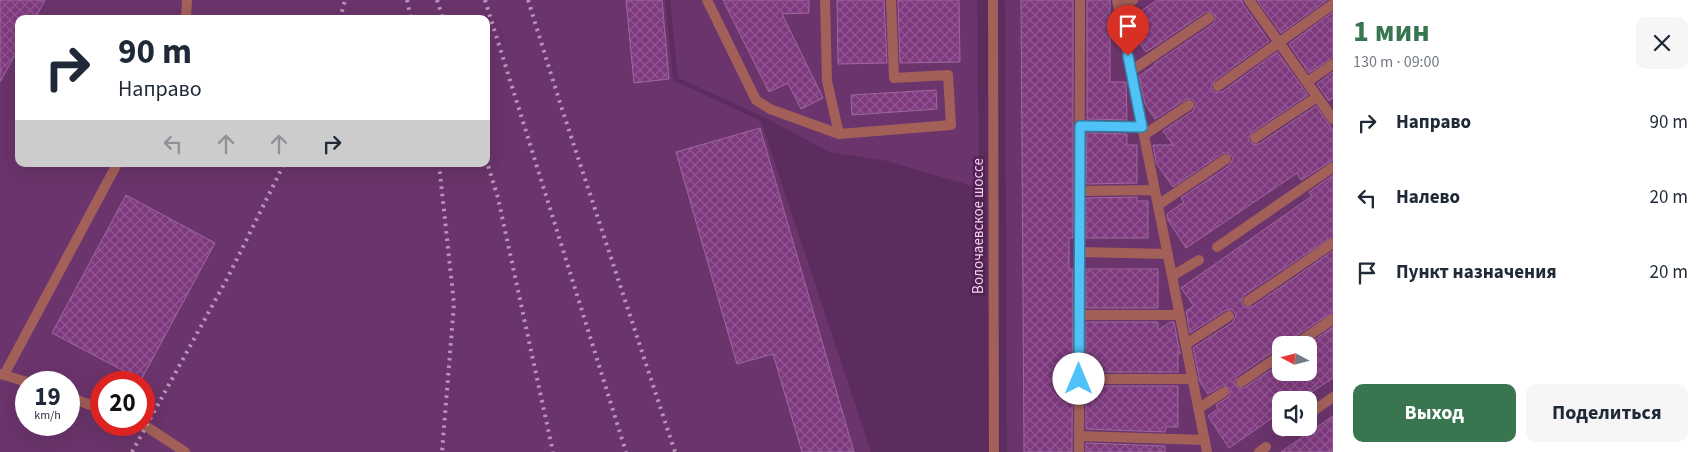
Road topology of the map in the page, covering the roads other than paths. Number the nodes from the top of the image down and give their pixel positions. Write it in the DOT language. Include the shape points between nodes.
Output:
graph roads {
  1 [pos="187,0"];
  2 [pos="707,0"];
  3 [pos="825,0"];
  4 [pos="891,0"];
  5 [pos="993,0"];
  6 [pos="1080,0"];
  7 [pos="1133,0"];
  8 [pos="1250,0"];
  9 [pos="1333,4"];
  10 [pos="1118,5"];
  11 [pos="186,15"];
  12 [pos="1208,18"];
  13 [pos="1279,43"];
  14 [pos="1333,64"];
  15 [pos="1132,71"];
  16 [pos="1307,82"];
  17 [pos="1218,86"];
  18 [pos="1317,97"];
  19 [pos="1189,105"];
  20 [pos="1330,108"];
  21 [pos="1333,119"];
  22 [pos="1080,126"];
  23 [pos="1143,131"];
  24 [pos="839,134"];
  25 [pos="1256,138"];
  26 [pos="1226,159"];
  27 [pos="115,167"];
  28 [pos="1333,167"];
  29 [pos="1155,190"];
  30 [pos="1080,191"];
  31 [pos="1158,205"];
  32 [pos="1333,242"];
  33 [pos="1217,247"];
  34 [pos="1080,252"];
  35 [pos="1168,254"];
  36 [pos="1199,260"];
  37 [pos="1172,276"];
  38 [pos="1248,301"];
  39 [pos="1180,315"];
  40 [pos="1080,316"];
  41 [pos="1229,316"];
  42 [pos="1333,319"];
  43 [pos="1308,336"];
  44 [pos="1186,344"];
  45 [pos="1272,360"];
  46 [pos="2,374"];
  47 [pos="15,378"];
  48 [pos="1079,379"];
  49 [pos="1193,379"];
  50 [pos="1241,382"];
  51 [pos="1224,392"];
  52 [pos="1333,397"];
  53 [pos="1199,408"];
  54 [pos="1317,408"];
  55 [pos="155,432"];
  56 [pos="1079,436"];
  57 [pos="1205,440"];
  58 [pos="185,452"];
  59 [pos="994,452"];
  60 [pos="1079,452"];
  61 [pos="1208,452"];
  1 -- 11 [label="street"];
  2 -- 24 [label="street" via="756,100 770,109"];
  3 -- 24 [label="street" via="827,81"];
  4 -- 24 [label="street" via="894,78 948,75 951,125"];
  5 -- 59 [label="street, Волочаевское шоссе"];
  6 -- 22 [label="street"];
  7 -- 10 [label="street"];
  8 -- 13 [label="street"];
  9 -- 13 [label="street"];
  10 -- 15 [label="street"];
  12 -- 15 [label="street"];
  13 -- 16 [label="street"];
  13 -- 17 [label="street"];
  14 -- 16 [label="street"];
  15 -- 23 [label="street"];
  16 -- 18 [label="street"];
  18 -- 20 [label="street"];
  18 -- 25 [label="street"];
  19 -- 23 [label="street"];
  20 -- 21 [label="street"];
  22 -- 23 [label="street"];
  22 -- 30 [label="street"];
  23 -- 29 [label="street"];
  26 -- 31 [label="street"];
  27 -- 46 [label="street"];
  28 -- 33 [label="street"];
  29 -- 30 [label="street"];
  29 -- 31 [label="street"];
  30 -- 34 [label="street"];
  31 -- 35 [label="street"];
  32 -- 38 [label="street"];
  34 -- 35 [label="street"];
  34 -- 40 [label="street"];
  35 -- 37 [label="street"];
  36 -- 37 [label="street"];
  37 -- 39 [label="street"];
  39 -- 40 [label="street"];
  39 -- 44 [label="street"];
  40 -- 48 [label="street"];
  41 -- 44 [label="street"];
  42 -- 43 [label="street"];
  44 -- 49 [label="street"];
  45 -- 50 [label="street"];
  46 -- 47 [label="street"];
  48 -- 49 [label="street"];
  48 -- 56 [label="street"];
  49 -- 53 [label="street"];
  51 -- 53 [label="street"];
  52 -- 54 [label="street"];
  53 -- 57 [label="street"];
  55 -- 58 [label="street"];
  56 -- 57 [label="street"];
  56 -- 60 [label="street"];
  57 -- 61 [label="street"];
}
